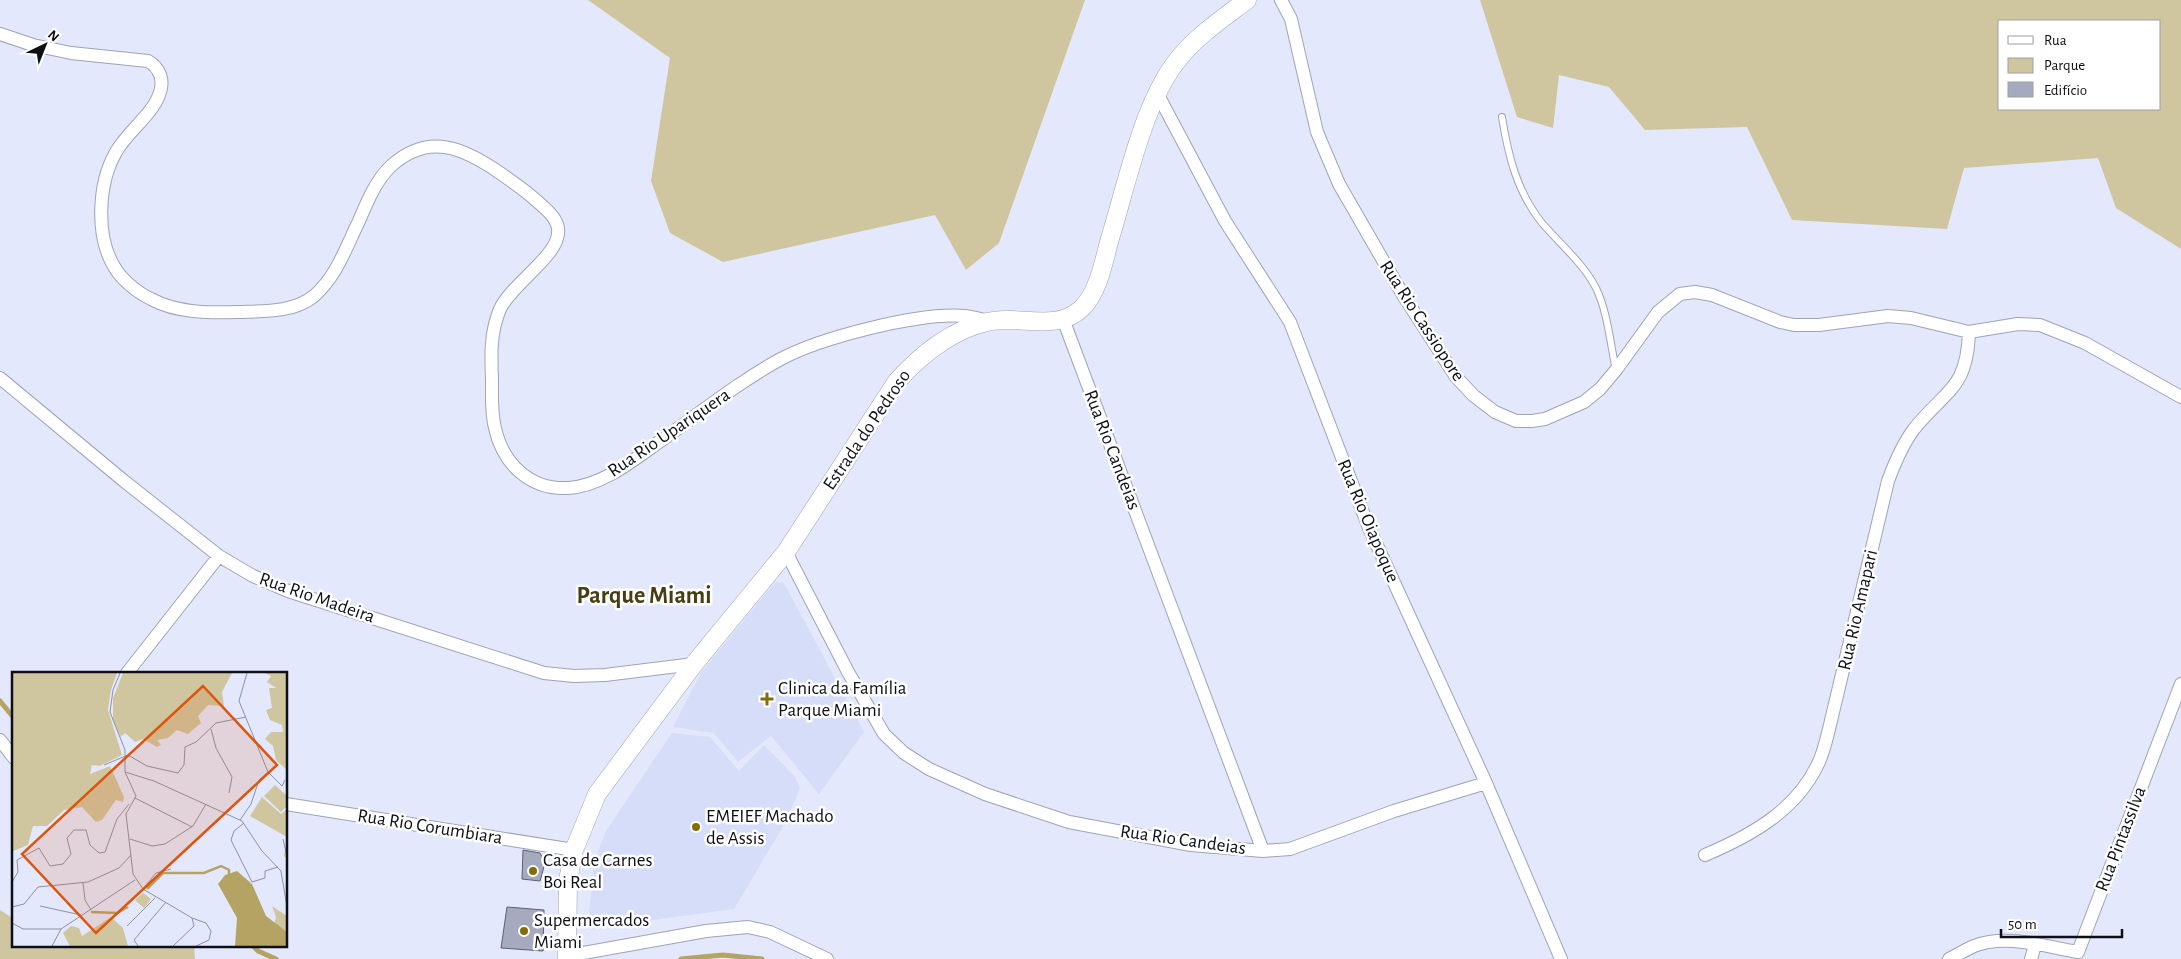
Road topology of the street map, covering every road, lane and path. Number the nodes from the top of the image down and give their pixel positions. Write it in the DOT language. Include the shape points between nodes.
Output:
graph roads {
  1 [pos="1247,0"];
  2 [pos="1281,0"];
  3 [pos="0,34"];
  4 [pos="1157,93"];
  5 [pos="1502,117"];
  6 [pos="1063,319"];
  7 [pos="988,321"];
  8 [pos="1969,332"];
  9 [pos="1616,370"];
  10 [pos="0,378"];
  11 [pos="2181,397"];
  12 [pos="786,552"];
  13 [pos="220,556"];
  14 [pos="694,664"];
  15 [pos="128,672"];
  16 [pos="2181,684"];
  17 [pos="0,740"];
  18 [pos="12,756"];
  19 [pos="1486,783"];
  20 [pos="288,804"];
  21 [pos="574,850"];
  22 [pos="1263,852"];
  23 [pos="1705,855"];
  24 [pos="2035,944"];
  25 [pos="2078,956"];
  26 [pos="567,958"];
  27 [pos="827,959"];
  28 [pos="1561,959"];
  29 [pos="1949,959"];
  30 [pos="2031,959"];
  1 -- 4 [label="main road, Estrada do Pedroso" via="1185,51"];
  2 -- 9 [label="street, Rua Rio Cassiopore" via="1291,19 1315,123 1327,159 1367,235 1456,377 1495,412 1516,421 1532,421 1545,419 1584,402"];
  3 -- 7 [label="street, Rua Rio Upariquera" via="32,45 148,61 160,73 160,94 114,154 103,199 102,227 106,249 115,270 151,299 174,308 202,312 273,310 294,307 312,297 338,266 378,182 390,166 420,149 438,146 457,148 477,157 529,193 551,213 558,225 558,235 553,248 502,304 494,326 491,350 495,427 505,456 523,476 548,488 572,488 597,481 625,466 753,376 783,358 819,344 933,316 966,316"];
  4 -- 6 [label="main road, Estrada do Pedroso" via="1097,282 1083,307"];
  4 -- 19 [label="street, Rua Rio Oiapoque" via="1225,221 1290,322 1369,528"];
  5 -- 9 [label="lane" via="1517,181 1529,205 1583,268 1600,298"];
  6 -- 7 [label="main road, Estrada do Pedroso" via="1049,322"];
  6 -- 22 [label="street, Rua Rio Candeias"];
  7 -- 12 [label="main road, Estrada do Pedroso" via="934,346 897,381"];
  8 -- 9 [label="street, Rua Rio Cassiopore" via="1888,316 1794,325 1712,295 1694,292 1680,294 1658,312"];
  8 -- 11 [label="street" via="2018,324 2040,325 2085,343"];
  8 -- 23 [label="street, Rua Rio Amapari" via="1961,378 1914,429 1900,451 1888,481 1818,766 1799,795 1771,820 1739,841"];
  10 -- 13 [label="street, Rua Rio Madeira"];
  12 -- 14 [label="main road, Estrada do Pedroso"];
  12 -- 22 [label="street, Rua Rio Candeias" via="852,681 884,734 929,769 985,794 1068,822 1190,845"];
  13 -- 14 [label="street, Rua Rio Madeira" via="253,576 288,591 544,673 605,675"];
  13 -- 15 [label="street"];
  14 -- 21 [label="main road, Estrada do Pedroso" via="598,794"];
  16 -- 25 [label="street, Rua Pintassilva"];
  17 -- 18 [label="street"];
  19 -- 22 [label="street" via="1394,811 1290,849"];
  19 -- 28 [label="street, Rua Rio Oiapoque"];
  20 -- 21 [label="street, Rua Rio Corumbiara"];
  21 -- 26 [label="main road, Estrada do Pedroso" via="568,880"];
  24 -- 25 [label="street, Rua Pintassilva"];
  24 -- 29 [label="street, Rua Pintassilva" via="1992,942 1975,946"];
  24 -- 30 [label="street"];
  26 -- 27 [label="street" via="706,931 748,927 770,932"];
}
